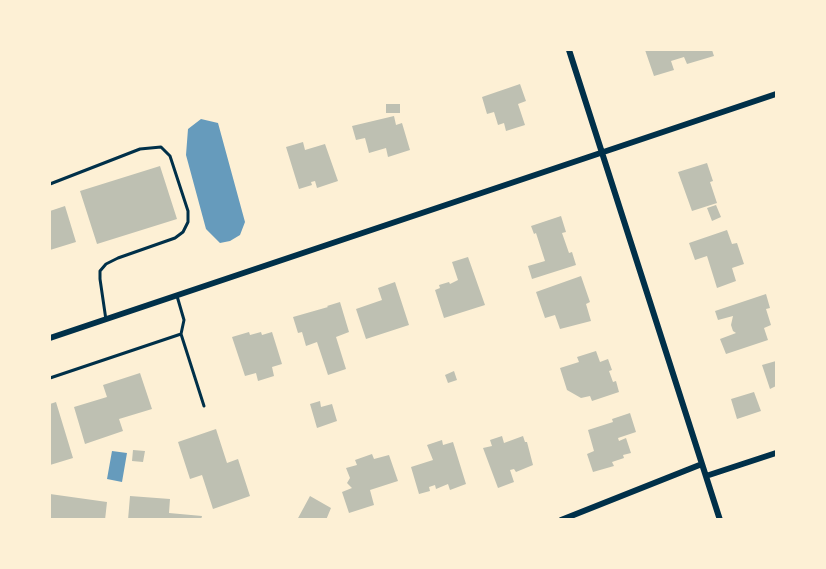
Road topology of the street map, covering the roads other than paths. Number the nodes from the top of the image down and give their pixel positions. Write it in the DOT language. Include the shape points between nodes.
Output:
graph roads {
  1 [pos="569,50"];
  2 [pos="777,94"];
  3 [pos="601,152"];
  4 [pos="50,184"];
  5 [pos="177,295"];
  6 [pos="106,320"];
  7 [pos="181,334"];
  8 [pos="50,338"];
  9 [pos="50,378"];
  10 [pos="204,406"];
  11 [pos="777,453"];
  12 [pos="702,464"];
  13 [pos="706,476"];
  14 [pos="561,519"];
  15 [pos="720,519"];
  1 -- 3 [label="street"];
  2 -- 3 [label="street"];
  3 -- 5 [label="street"];
  3 -- 12 [label="street"];
  4 -- 6 [label="lane" via="140,149 160,147 170,156 188,222 175,238 118,258 100,271"];
  5 -- 6 [label="street"];
  5 -- 7 [label="lane" via="184,320"];
  6 -- 8 [label="street"];
  7 -- 9 [label="lane"];
  7 -- 10 [label="lane"];
  11 -- 13 [label="street"];
  12 -- 13 [label="street"];
  12 -- 14 [label="street"];
  13 -- 15 [label="street"];
}
